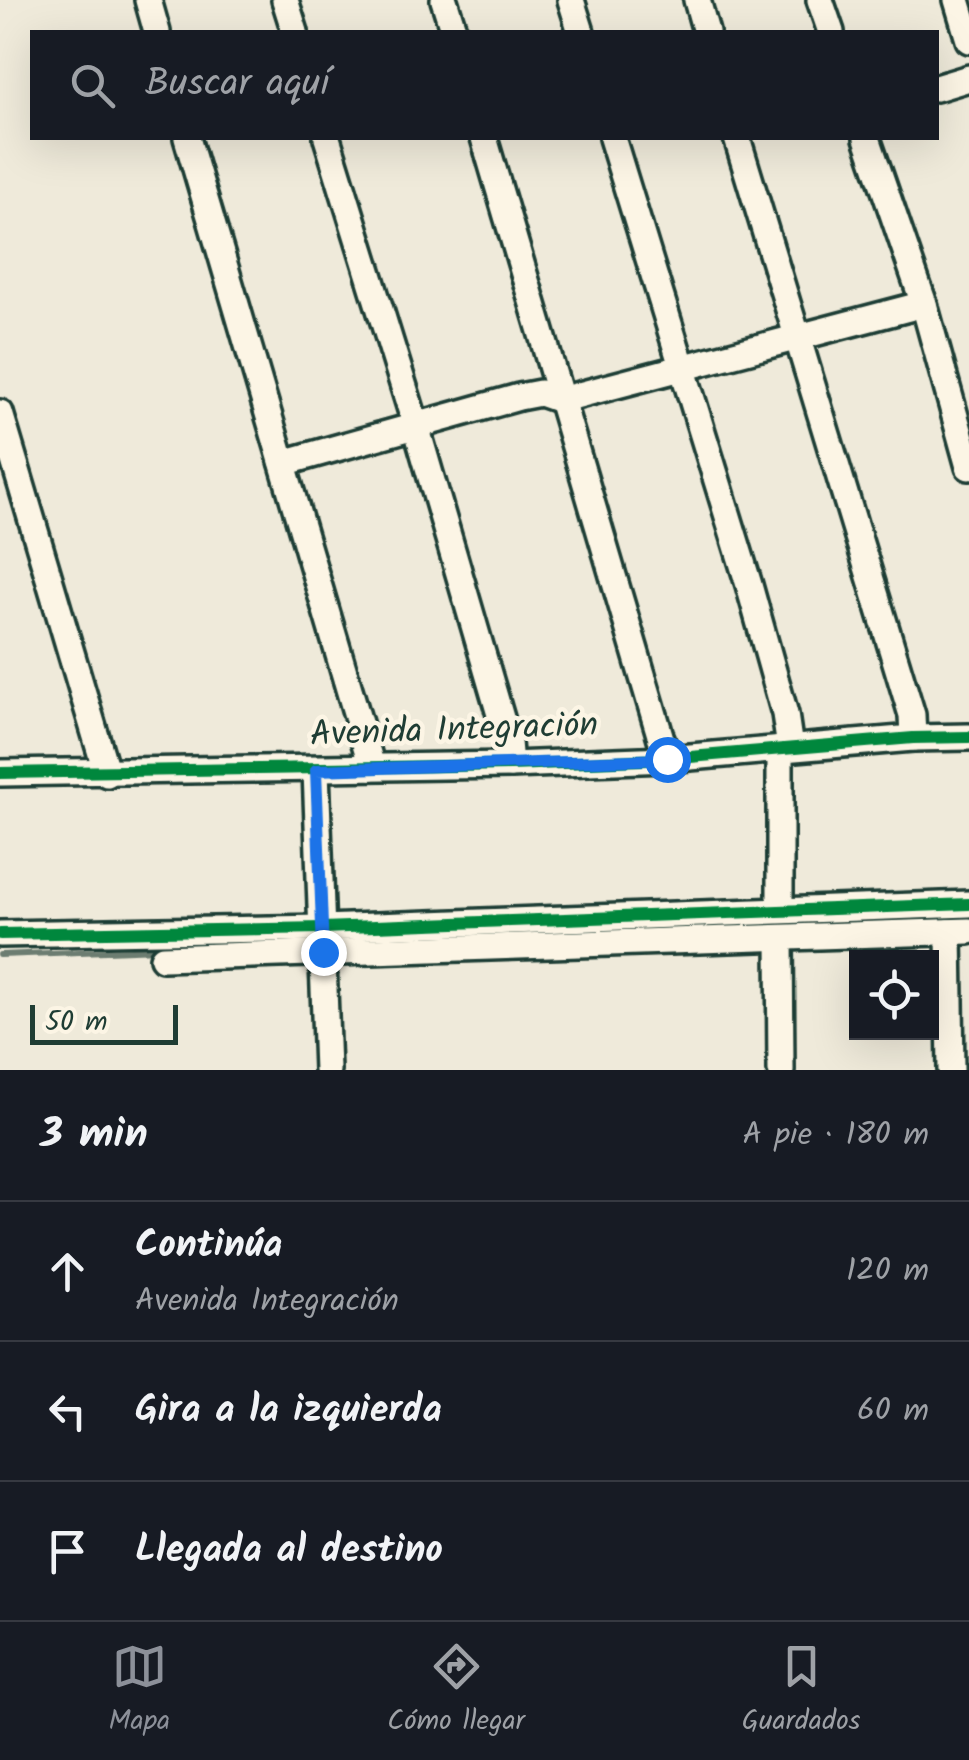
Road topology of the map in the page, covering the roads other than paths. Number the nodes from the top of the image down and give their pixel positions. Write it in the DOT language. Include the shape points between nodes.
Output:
graph roads {
  1 [pos="148,0"];
  2 [pos="284,0"];
  3 [pos="444,0"];
  4 [pos="571,0"];
  5 [pos="697,0"];
  6 [pos="820,0"];
  7 [pos="962,3"];
  8 [pos="156,30"];
  9 [pos="294,30"];
  10 [pos="453,30"];
  11 [pos="579,30"];
  12 [pos="705,30"];
  13 [pos="830,30"];
  14 [pos="969,40"];
  15 [pos="969,78"];
  16 [pos="939,87"];
  17 [pos="188,140"];
  18 [pos="328,140"];
  19 [pos="485,140"];
  20 [pos="613,140"];
  21 [pos="738,140"];
  22 [pos="868,140"];
  23 [pos="924,304"];
  24 [pos="795,336"];
  25 [pos="683,367"];
  26 [pos="560,400"];
  27 [pos="0,413"];
  28 [pos="416,426"];
  29 [pos="282,463"];
  30 [pos="969,468"];
  31 [pos="969,737"];
  32 [pos="913,738"];
  33 [pos="785,749"];
  34 [pos="667,759"];
  35 [pos="510,765"];
  36 [pos="372,767"];
  37 [pos="316,770"];
  38 [pos="0,773"];
  39 [pos="107,774"];
  40 [pos="969,904"];
  41 [pos="780,910"];
  42 [pos="959,932"];
  43 [pos="0,934"];
  44 [pos="780,938"];
  45 [pos="322,940"];
  46 [pos="163,958"];
  47 [pos="327,1070"];
  48 [pos="781,1070"];
  49 [pos="951,1070"];
  1 -- 8 [label="street"];
  2 -- 9 [label="street"];
  3 -- 10 [label="street"];
  4 -- 11 [label="street"];
  5 -- 12 [label="street"];
  6 -- 13 [label="street"];
  7 -- 14 [label="street"];
  15 -- 16 [label="street"];
  17 -- 29 [label="street"];
  18 -- 28 [label="street"];
  19 -- 26 [label="street"];
  20 -- 25 [label="street"];
  21 -- 24 [label="street"];
  22 -- 23 [label="street"];
  23 -- 24 [label="street"];
  23 -- 30 [label="street"];
  24 -- 25 [label="street"];
  24 -- 32 [label="street" via="912,716"];
  25 -- 26 [label="street"];
  25 -- 33 [label="street" via="780,695"];
  26 -- 28 [label="street" via="540,393"];
  26 -- 34 [label="street"];
  27 -- 39 [label="street"];
  28 -- 29 [label="street"];
  28 -- 35 [label="street"];
  29 -- 36 [label="street"];
  31 -- 32 [label="street, Avenida Integración"];
  32 -- 33 [label="street, Avenida Integración"];
  33 -- 34 [label="street, Avenida Integración"];
  33 -- 41 [label="street"];
  34 -- 35 [label="street, Avenida Integración"];
  35 -- 36 [label="street, Avenida Integración"];
  36 -- 37 [label="street, Avenida Integración"];
  37 -- 39 [label="street, Avenida Integración"];
  37 -- 45 [label="street"];
  38 -- 39 [label="street, Avenida Integración"];
  40 -- 41 [label="street"];
  41 -- 45 [label="street"];
  42 -- 44 [label="street"];
  42 -- 49 [label="street"];
  43 -- 45 [label="street"];
  44 -- 45 [label="street"];
  44 -- 48 [label="street"];
  45 -- 46 [label="street"];
  45 -- 47 [label="street"];
}
